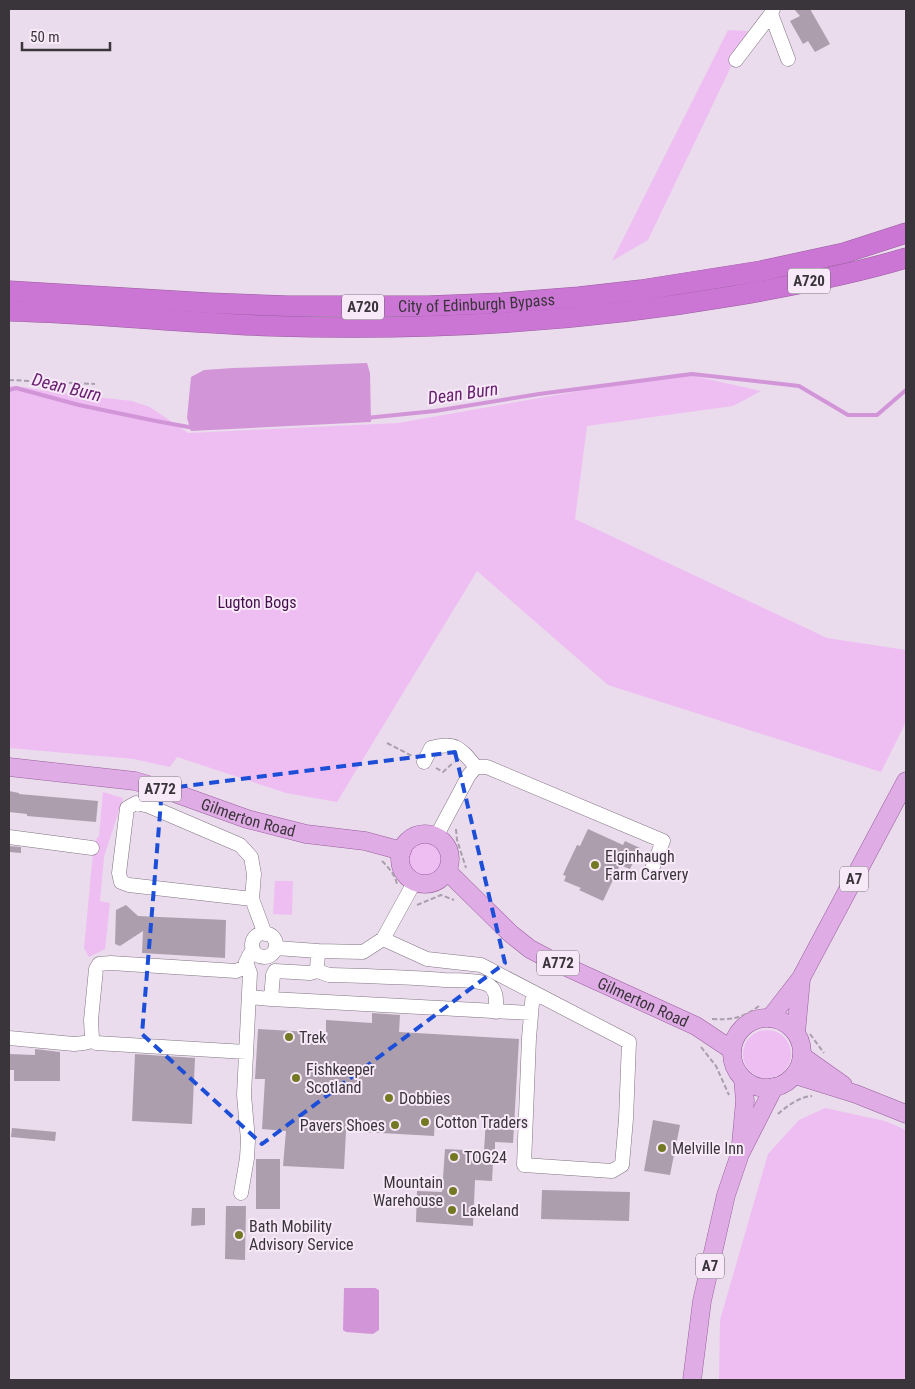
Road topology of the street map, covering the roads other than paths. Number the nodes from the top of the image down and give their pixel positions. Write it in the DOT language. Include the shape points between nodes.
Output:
graph roads {
  1 [pos="772,11"];
  2 [pos="788,59"];
  3 [pos="736,60"];
  4 [pos="906,233"];
  5 [pos="906,258"];
  6 [pos="9,291"];
  7 [pos="9,311"];
  8 [pos="424,762"];
  9 [pos="462,763"];
  10 [pos="9,767"];
  11 [pos="476,767"];
  12 [pos="906,781"];
  13 [pos="9,837"];
  14 [pos="436,837"];
  15 [pos="400,844"];
  16 [pos="92,848"];
  17 [pos="652,869"];
  18 [pos="447,872"];
  19 [pos="416,882"];
  20 [pos="252,899"];
  21 [pos="265,934"];
  22 [pos="383,940"];
  23 [pos="276,948"];
  24 [pos="318,951"];
  25 [pos="255,953"];
  26 [pos="247,965"];
  27 [pos="317,971"];
  28 [pos="801,978"];
  29 [pos="532,992"];
  30 [pos="249,996"];
  31 [pos="271,999"];
  32 [pos="496,1012"];
  33 [pos="766,1012"];
  34 [pos="531,1013"];
  35 [pos="701,1022"];
  36 [pos="740,1031"];
  37 [pos="803,1034"];
  38 [pos="9,1038"];
  39 [pos="93,1040"];
  40 [pos="732,1050"];
  41 [pos="246,1052"];
  42 [pos="802,1056"];
  43 [pos="795,1075"];
  44 [pos="743,1078"];
  45 [pos="774,1088"];
  46 [pos="856,1094"];
  47 [pos="906,1114"];
  48 [pos="740,1154"];
  49 [pos="242,1193"];
  50 [pos="692,1380"];
  1 -- 2 [label="street"];
  1 -- 3 [label="street"];
  4 -- 6 [label="highway, City of Edinburgh Bypass / A720" via="844,253 752,272 641,290 502,303 288,306"];
  5 -- 7 [label="highway, City of Edinburgh Bypass / A720" via="710,300 589,316 501,323 393,327 271,326"];
  8 -- 11 [label="street" via="431,748 444,745 455,747"];
  9 -- 11 [label="street"];
  10 -- 15 [label="main road, Gilmerton Road / A772" via="135,781 306,834"];
  11 -- 14 [label="street" via="469,774"];
  11 -- 17 [label="street" via="487,767 663,841"];
  12 -- 28 [label="main road, A7"];
  13 -- 16 [label="street"];
  14 -- 15 [label="main road" via="420,835"];
  14 -- 18 [label="main road" via="448,848 450,864"];
  15 -- 19 [label="main road" via="404,872"];
  18 -- 19 [label="main road" via="436,881"];
  18 -- 35 [label="main road, Gilmerton Road / A772" via="530,949"];
  19 -- 22 [label="street"];
  20 -- 20 [label="street" via="254,874 251,857 240,845 148,806 136,803 127,808 119,873 121,882"];
  20 -- 21 [label="street"];
  21 -- 23 [label="street" via="274,938"];
  21 -- 25 [label="street" via="255,939"];
  22 -- 24 [label="street" via="363,952"];
  22 -- 29 [label="street" via="427,958 481,965"];
  23 -- 24 [label="street"];
  23 -- 25 [label="street" via="265,957"];
  24 -- 27 [label="street"];
  25 -- 26 [label="street" via="247,957"];
  26 -- 30 [label="street"];
  26 -- 39 [label="street" via="236,971 99,964 91,1020"];
  27 -- 31 [label="street" via="275,971"];
  27 -- 32 [label="street" via="329,975 488,984 494,990"];
  28 -- 33 [label="main road, A7"];
  28 -- 37 [label="main road, A7"];
  29 -- 34 [label="street"];
  29 -- 34 [label="street" via="629,1042 622,1165 612,1171 524,1165"];
  30 -- 31 [label="street"];
  30 -- 41 [label="street"];
  31 -- 32 [label="street"];
  32 -- 34 [label="street"];
  33 -- 36 [label="main road" via="762,1019"];
  33 -- 37 [label="main road"];
  35 -- 36 [label="main road, Gilmerton Road / A772"];
  35 -- 40 [label="main road, Gilmerton Road / A772"];
  36 -- 40 [label="main road"];
  37 -- 42 [label="main road"];
  38 -- 39 [label="street" via="74,1044"];
  39 -- 41 [label="street" via="96,1044"];
  40 -- 44 [label="main road" via="734,1065"];
  41 -- 49 [label="street" via="244,1095 248,1140"];
  42 -- 43 [label="main road"];
  42 -- 46 [label="main road"];
  43 -- 45 [label="main road"];
  43 -- 46 [label="main road"];
  44 -- 45 [label="main road" via="750,1084"];
  44 -- 48 [label="main road, A7" via="745,1101"];
  45 -- 48 [label="main road, A7"];
  46 -- 47 [label="main road"];
  48 -- 50 [label="main road, A7" via="726,1195 702,1301"];
}
